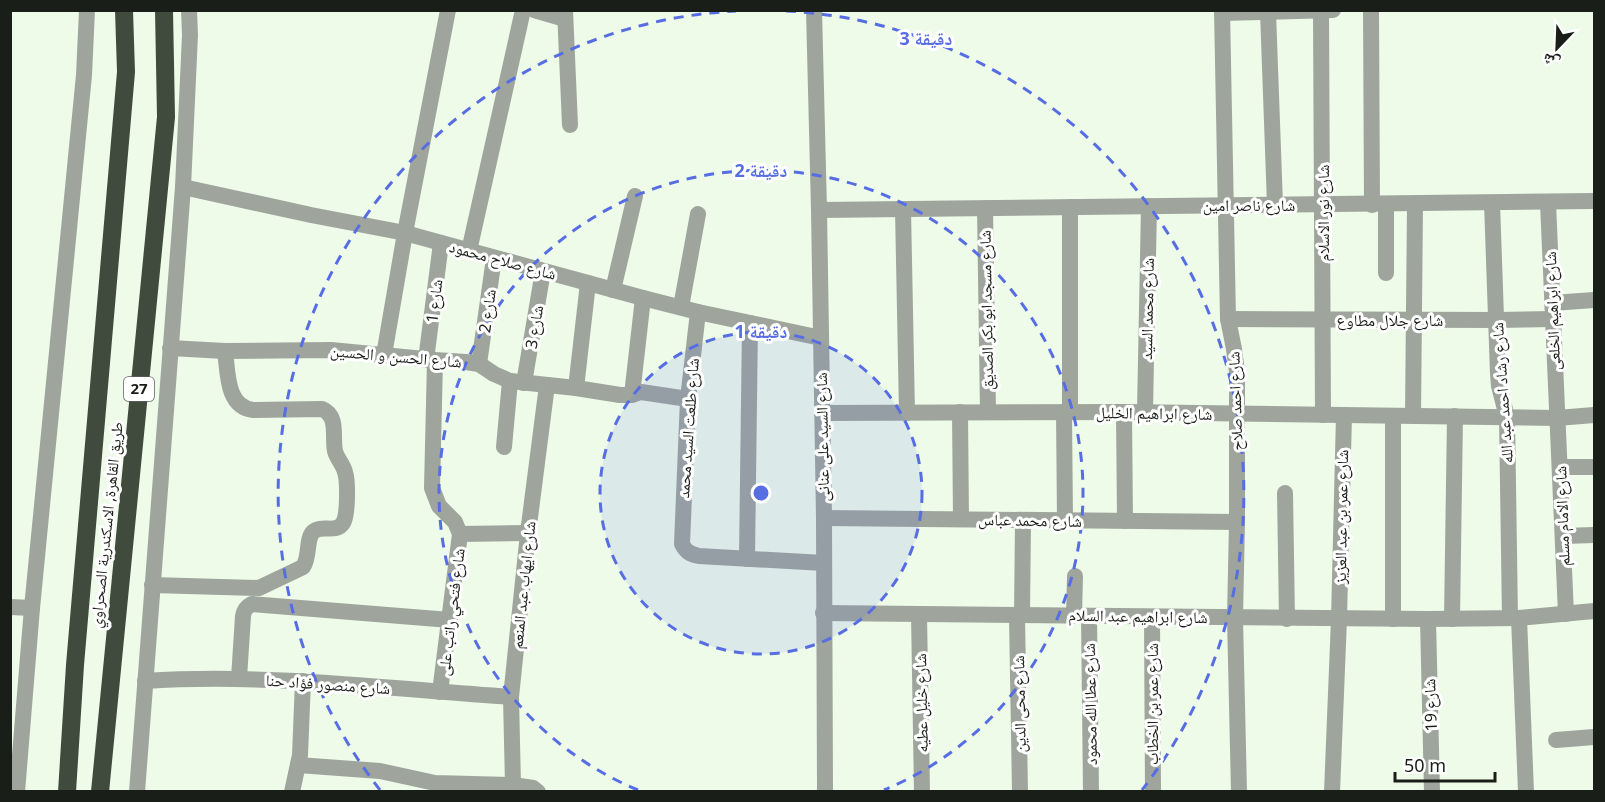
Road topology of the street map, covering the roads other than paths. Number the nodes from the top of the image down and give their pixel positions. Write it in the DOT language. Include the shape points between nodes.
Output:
graph roads {
  1 [pos="87,10"];
  2 [pos="124,10"];
  3 [pos="164,10"];
  4 [pos="189,10"];
  5 [pos="448,10"];
  6 [pos="523,10"];
  7 [pos="534,10"];
  8 [pos="814,10"];
  9 [pos="1321,10"];
  10 [pos="1333,10"];
  11 [pos="1371,10"];
  12 [pos="1222,12"];
  13 [pos="1268,12"];
  14 [pos="565,15"];
  15 [pos="570,125"];
  16 [pos="183,187"];
  17 [pos="635,196"];
  18 [pos="1594,201"];
  19 [pos="1492,203"];
  20 [pos="1548,203"];
  21 [pos="1379,204"];
  22 [pos="1415,204"];
  23 [pos="1275,205"];
  24 [pos="1323,205"];
  25 [pos="1149,206"];
  26 [pos="1227,206"];
  27 [pos="1070,207"];
  28 [pos="985,208"];
  29 [pos="903,209"];
  30 [pos="819,210"];
  31 [pos="698,214"];
  32 [pos="405,233"];
  33 [pos="441,243"];
  34 [pos="469,251"];
  35 [pos="494,258"];
  36 [pos="543,271"];
  37 [pos="1386,273"];
  38 [pos="588,283"];
  39 [pos="613,290"];
  40 [pos="643,298"];
  41 [pos="1594,300"];
  42 [pos="681,308"];
  43 [pos="1552,311"];
  44 [pos="698,312"];
  45 [pos="1228,319"];
  46 [pos="1323,319"];
  47 [pos="1414,320"];
  48 [pos="1497,320"];
  49 [pos="750,323"];
  50 [pos="821,338"];
  51 [pos="170,348"];
  52 [pos="225,351"];
  53 [pos="384,355"];
  54 [pos="431,360"];
  55 [pos="479,364"];
  56 [pos="517,382"];
  57 [pos="547,385"];
  58 [pos="576,388"];
  59 [pos="632,395"];
  60 [pos="688,399"];
  61 [pos="960,412"];
  62 [pos="988,412"];
  63 [pos="1067,412"];
  64 [pos="1124,412"];
  65 [pos="1145,412"];
  66 [pos="822,413"];
  67 [pos="907,413"];
  68 [pos="1238,414"];
  69 [pos="1323,415"];
  70 [pos="1344,415"];
  71 [pos="1594,415"];
  72 [pos="1393,416"];
  73 [pos="1413,416"];
  74 [pos="1455,416"];
  75 [pos="1507,417"];
  76 [pos="1557,418"];
  77 [pos="504,447"];
  78 [pos="1561,467"];
  79 [pos="1594,467"];
  80 [pos="1285,493"];
  81 [pos="824,518"];
  82 [pos="961,519"];
  83 [pos="1023,520"];
  84 [pos="1065,521"];
  85 [pos="1125,521"];
  86 [pos="1237,522"];
  87 [pos="528,533"];
  88 [pos="460,534"];
  89 [pos="1594,535"];
  90 [pos="1563,536"];
  91 [pos="747,559"];
  92 [pos="824,563"];
  93 [pos="1075,576"];
  94 [pos="152,585"];
  95 [pos="10,607"];
  96 [pos="32,608"];
  97 [pos="1594,611"];
  98 [pos="823,613"];
  99 [pos="919,614"];
  100 [pos="1566,614"];
  101 [pos="1020,615"];
  102 [pos="1081,616"];
  103 [pos="1152,617"];
  104 [pos="1235,618"];
  105 [pos="1287,618"];
  106 [pos="1514,618"];
  107 [pos="1339,619"];
  108 [pos="1393,619"];
  109 [pos="1428,619"];
  110 [pos="1452,619"];
  111 [pos="450,620"];
  112 [pos="239,678"];
  113 [pos="145,681"];
  114 [pos="303,681"];
  115 [pos="441,692"];
  116 [pos="511,697"];
  117 [pos="1594,737"];
  118 [pos="16,739"];
  119 [pos="1556,740"];
  120 [pos="298,765"];
  121 [pos="513,785"];
  122 [pos="17,792"];
  123 [pos="67,792"];
  124 [pos="100,792"];
  125 [pos="137,792"];
  126 [pos="292,792"];
  127 [pos="538,792"];
  128 [pos="825,792"];
  129 [pos="922,792"];
  130 [pos="1020,792"];
  131 [pos="1091,792"];
  132 [pos="1153,792"];
  133 [pos="1239,792"];
  134 [pos="1332,792"];
  135 [pos="1432,792"];
  136 [pos="1526,792"];
  1 -- 96 [label="street"];
  2 -- 123 [label="highway, طريق القاهرة, الاسكندرية الصحراوي / 27" via="126,72"];
  3 -- 124 [label="highway, طريق القاهرة, الاسكندرية الصحراوي / 27" via="166,117"];
  4 -- 16 [label="street"];
  5 -- 32 [label="street"];
  6 -- 34 [label="street"];
  7 -- 14 [label="street"];
  8 -- 30 [label="street, شارع السيد على عنانى"];
  9 -- 10 [label="street"];
  9 -- 13 [label="street"];
  9 -- 24 [label="street, شارع نور الاسلام"];
  11 -- 21 [label="street"];
  12 -- 13 [label="street"];
  12 -- 26 [label="street, شارع احمد صلاح"];
  13 -- 23 [label="street"];
  14 -- 15 [label="street"];
  16 -- 32 [label="street, شارع صلاح محمود"];
  16 -- 51 [label="street"];
  17 -- 39 [label="street"];
  18 -- 20 [label="street, شارع ناصر امين"];
  19 -- 20 [label="street, شارع ناصر امين"];
  19 -- 22 [label="street, شارع ناصر امين"];
  19 -- 48 [label="street, شارع رشاد احمد عبد الله"];
  20 -- 43 [label="street, شارع ابراهيم الخلعى"];
  21 -- 22 [label="street, شارع ناصر امين"];
  21 -- 24 [label="street, شارع ناصر امين"];
  21 -- 37 [label="street"];
  22 -- 47 [label="street"];
  23 -- 24 [label="street, شارع ناصر امين"];
  23 -- 26 [label="street, شارع ناصر امين"];
  24 -- 46 [label="street, شارع نور الاسلام"];
  25 -- 26 [label="street, شارع ناصر امين"];
  25 -- 27 [label="street, شارع ناصر امين"];
  25 -- 65 [label="street, شارع محمد السيد"];
  26 -- 45 [label="street, شارع احمد صلاح"];
  27 -- 28 [label="street, شارع ناصر امين"];
  27 -- 63 [label="street"];
  28 -- 29 [label="street, شارع ناصر امين"];
  28 -- 62 [label="street, شارع مسجد ابو بكر الصديق"];
  29 -- 30 [label="street, شارع ناصر امين"];
  29 -- 67 [label="street"];
  30 -- 50 [label="street, شارع السيد على عنانى"];
  31 -- 42 [label="street"];
  32 -- 33 [label="street, شارع صلاح محمود"];
  32 -- 53 [label="street"];
  33 -- 34 [label="street, شارع صلاح محمود"];
  33 -- 54 [label="street, شارع 1"];
  34 -- 35 [label="street, شارع صلاح محمود"];
  35 -- 36 [label="street, شارع صلاح محمود"];
  35 -- 55 [label="street, شارع 2"];
  36 -- 38 [label="street, شارع صلاح محمود"];
  36 -- 56 [label="street, شارع 3"];
  38 -- 39 [label="street, شارع صلاح محمود"];
  38 -- 58 [label="street"];
  39 -- 40 [label="street, شارع صلاح محمود"];
  40 -- 42 [label="street, شارع صلاح محمود"];
  40 -- 59 [label="street"];
  41 -- 43 [label="street, شارع جلال مطاوع"];
  42 -- 44 [label="street, شارع صلاح محمود"];
  43 -- 48 [label="street, شارع جلال مطاوع"];
  43 -- 76 [label="street, شارع ابراهيم الخلعى"];
  44 -- 49 [label="street, شارع صلاح محمود"];
  44 -- 60 [label="street, شارع طلعت السيد محمد"];
  45 -- 46 [label="street, شارع جلال مطاوع"];
  45 -- 68 [label="street, شارع احمد صلاح" via="1237,372"];
  46 -- 47 [label="street, شارع جلال مطاوع"];
  46 -- 69 [label="street, شارع نور الاسلام"];
  47 -- 48 [label="street, شارع جلال مطاوع"];
  47 -- 73 [label="street"];
  48 -- 75 [label="street, شارع رشاد احمد عبد الله" via="1499,386"];
  49 -- 50 [label="street, شارع صلاح محمود"];
  49 -- 91 [label="street"];
  50 -- 66 [label="street, شارع السيد على عنانى"];
  51 -- 52 [label="street, شارع الحسن و الحسين"];
  51 -- 94 [label="street"];
  52 -- 53 [label="street, شارع الحسن و الحسين" via="331,350"];
  52 -- 94 [label="street" via="232,395 242,408 322,409 330,413 336,454 347,479 345,520 336,528 312,533 303,567 259,588"];
  53 -- 54 [label="street, شارع الحسن و الحسين"];
  54 -- 55 [label="street, شارع الحسن و الحسين"];
  54 -- 88 [label="street, شارع فتحي راتب على" via="432,488 439,506 458,526"];
  55 -- 56 [label="street, شارع الحسن و الحسين"];
  56 -- 57 [label="street, شارع الحسن و الحسين"];
  56 -- 77 [label="street, شارع 3"];
  57 -- 58 [label="street, شارع الحسن و الحسين"];
  57 -- 87 [label="street, شارع ايهاب عبد المنعم"];
  58 -- 59 [label="street, شارع الحسن و الحسين"];
  59 -- 60 [label="street, شارع الحسن و الحسين"];
  60 -- 91 [label="street, شارع طلعت السيد محمد" via="682,544 691,554"];
  61 -- 62 [label="street, شارع ابراهيم الخليل"];
  61 -- 67 [label="street, شارع ابراهيم الخليل"];
  61 -- 82 [label="street"];
  62 -- 63 [label="street, شارع ابراهيم الخليل"];
  63 -- 64 [label="street, شارع ابراهيم الخليل"];
  63 -- 84 [label="street"];
  64 -- 65 [label="street, شارع ابراهيم الخليل"];
  64 -- 85 [label="street"];
  65 -- 68 [label="street, شارع ابراهيم الخليل"];
  66 -- 67 [label="street, شارع ابراهيم الخليل"];
  66 -- 81 [label="street, شارع السيد على عنانى"];
  68 -- 69 [label="street, شارع ابراهيم الخليل"];
  68 -- 86 [label="street, شارع احمد صلاح"];
  69 -- 70 [label="street, شارع ابراهيم الخليل"];
  70 -- 72 [label="street, شارع ابراهيم الخليل"];
  70 -- 107 [label="street, شارع عمر بن عبد العزيز"];
  71 -- 76 [label="street, شارع ابراهيم الخليل"];
  72 -- 73 [label="street, شارع ابراهيم الخليل"];
  72 -- 108 [label="street"];
  73 -- 74 [label="street, شارع ابراهيم الخليل"];
  74 -- 75 [label="street, شارع ابراهيم الخليل"];
  74 -- 110 [label="street"];
  75 -- 76 [label="street, شارع ابراهيم الخليل"];
  75 -- 106 [label="street, شارع رشاد احمد عبد الله"];
  76 -- 78 [label="street, شارع الامام مسلم"];
  78 -- 79 [label="street"];
  78 -- 90 [label="street, شارع الامام مسلم"];
  80 -- 105 [label="street"];
  81 -- 82 [label="street, شارع محمد عباس"];
  81 -- 92 [label="street, شارع السيد على عنانى"];
  82 -- 83 [label="street, شارع محمد عباس"];
  83 -- 84 [label="street, شارع محمد عباس"];
  83 -- 101 [label="street, شارع محى الدين"];
  84 -- 85 [label="street, شارع محمد عباس"];
  85 -- 86 [label="street, شارع محمد عباس"];
  86 -- 104 [label="street, شارع احمد صلاح"];
  87 -- 88 [label="street"];
  87 -- 116 [label="street, شارع ايهاب عبد المنعم"];
  88 -- 111 [label="street, شارع فتحي راتب على"];
  89 -- 90 [label="street"];
  90 -- 100 [label="street, شارع الامام مسلم"];
  91 -- 92 [label="street"];
  92 -- 98 [label="street, شارع السيد على عنانى"];
  93 -- 102 [label="street, شارع عطا الله محمود"];
  94 -- 113 [label="street"];
  95 -- 96 [label="street"];
  96 -- 118 [label="street"];
  97 -- 100 [label="street, شارع ابراهيم عبد السلام"];
  98 -- 99 [label="street, شارع ابراهيم عبد السلام"];
  98 -- 128 [label="street, شارع السيد على عنانى"];
  99 -- 101 [label="street, شارع ابراهيم عبد السلام"];
  99 -- 129 [label="street, شارع خليل عطيه"];
  100 -- 106 [label="street, شارع ابراهيم عبد السلام"];
  101 -- 102 [label="street, شارع ابراهيم عبد السلام"];
  101 -- 130 [label="street, شارع محى الدين"];
  102 -- 103 [label="street, شارع ابراهيم عبد السلام"];
  102 -- 131 [label="street, شارع عطا الله محمود"];
  103 -- 104 [label="street, شارع ابراهيم عبد السلام"];
  103 -- 132 [label="street, شارع عمر بن الخطاب"];
  104 -- 105 [label="street, شارع ابراهيم عبد السلام"];
  104 -- 133 [label="street, شارع احمد صلاح"];
  105 -- 107 [label="street, شارع ابراهيم عبد السلام"];
  106 -- 110 [label="street, شارع ابراهيم عبد السلام"];
  106 -- 136 [label="street, شارع رشاد احمد عبد الله"];
  107 -- 108 [label="street, شارع ابراهيم عبد السلام"];
  107 -- 134 [label="street, شارع عمر بن عبد العزيز"];
  108 -- 109 [label="street, شارع ابراهيم عبد السلام"];
  109 -- 110 [label="street, شارع ابراهيم عبد السلام"];
  109 -- 135 [label="street, شارع 19"];
  111 -- 112 [label="street" via="252,604 243,616"];
  111 -- 115 [label="street, شارع فتحي راتب على"];
  112 -- 113 [label="street, شارع منصور فؤاد حنا"];
  112 -- 114 [label="street, شارع منصور فؤاد حنا"];
  113 -- 125 [label="street"];
  114 -- 115 [label="street, شارع منصور فؤاد حنا"];
  114 -- 120 [label="street"];
  115 -- 116 [label="street, شارع منصور فؤاد حنا"];
  116 -- 121 [label="street, شارع ايهاب عبد المنعم"];
  117 -- 119 [label="street"];
  118 -- 122 [label="street"];
  120 -- 121 [label="street" via="380,771 435,783"];
  120 -- 126 [label="street"];
  121 -- 127 [label="street"];
}
